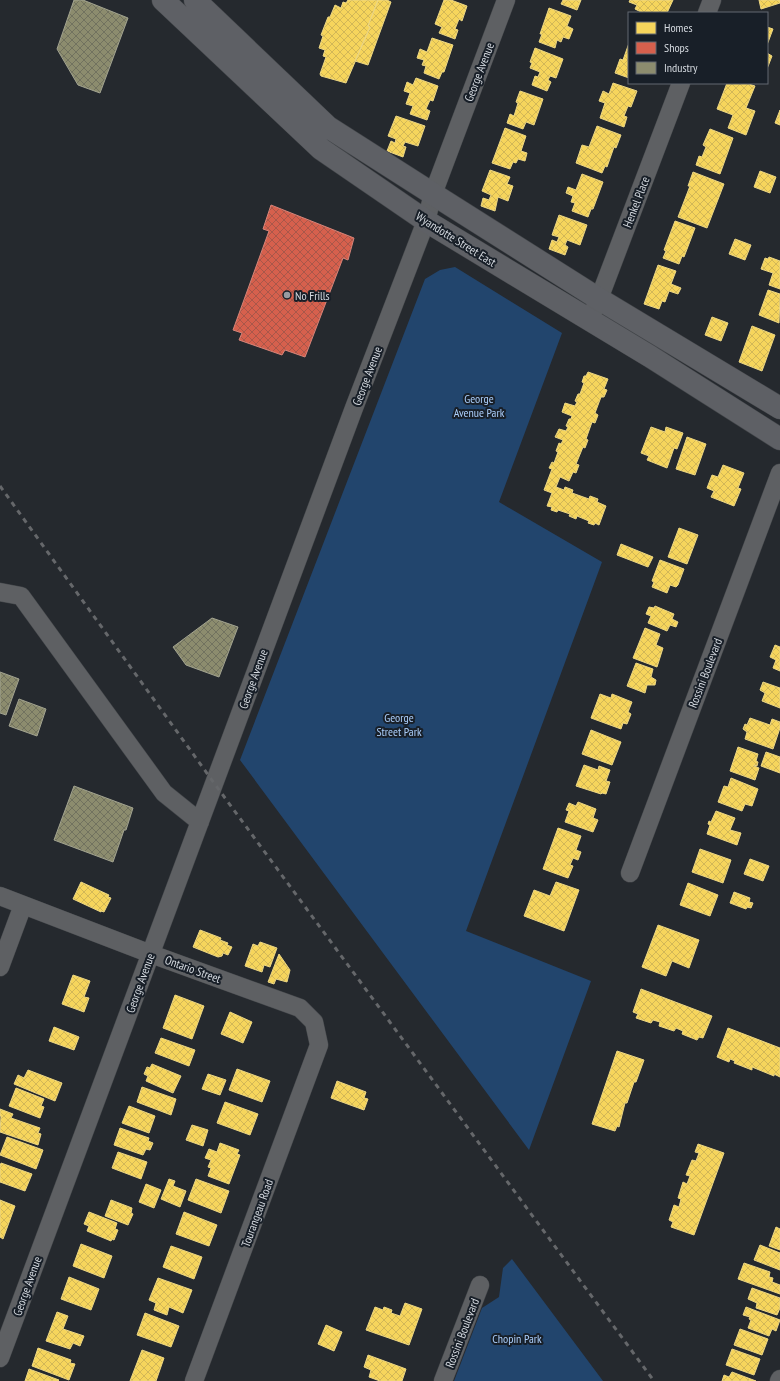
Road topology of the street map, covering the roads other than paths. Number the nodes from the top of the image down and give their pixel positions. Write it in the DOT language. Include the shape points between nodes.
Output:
graph roads {
  1 [pos="163,0"];
  2 [pos="195,0"];
  3 [pos="506,0"];
  4 [pos="712,0"];
  5 [pos="707,12"];
  6 [pos="681,84"];
  7 [pos="433,194"];
  8 [pos="426,222"];
  9 [pos="599,299"];
  10 [pos="589,320"];
  11 [pos="780,408"];
  12 [pos="780,439"];
  13 [pos="780,473"];
  14 [pos="0,592"];
  15 [pos="200,822"];
  16 [pos="630,873"];
  17 [pos="0,896"];
  18 [pos="23,905"];
  19 [pos="151,954"];
  20 [pos="0,967"];
  21 [pos="319,1045"];
  22 [pos="480,1285"];
  23 [pos="0,1358"];
  24 [pos="194,1381"];
  25 [pos="443,1381"];
  1 -- 8 [label="main road, Wyandotte Street East" via="321,149"];
  2 -- 7 [label="main road" via="328,127"];
  3 -- 7 [label="street, George Avenue"];
  4 -- 5 [label="street"];
  6 -- 9 [label="street, Henkel Place"];
  7 -- 8 [label="street, George Avenue"];
  7 -- 9 [label="main road"];
  8 -- 10 [label="main road, Wyandotte Street East"];
  8 -- 15 [label="street, George Avenue" via="359,394"];
  9 -- 10 [label="street, Henkel Place"];
  9 -- 11 [label="main road"];
  10 -- 12 [label="main road, Wyandotte Street East"];
  13 -- 16 [label="street, Rossini Boulevard"];
  14 -- 15 [label="street" via="21,596 164,793"];
  15 -- 19 [label="street, George Avenue"];
  17 -- 18 [label="street, Ontario Street"];
  18 -- 19 [label="street, Ontario Street"];
  18 -- 20 [label="street"];
  19 -- 21 [label="street, Ontario Street" via="300,1008 314,1022"];
  19 -- 23 [label="street, George Avenue"];
  21 -- 24 [label="street, Tourangeau Road"];
  22 -- 25 [label="street, Rossini Boulevard"];
}
